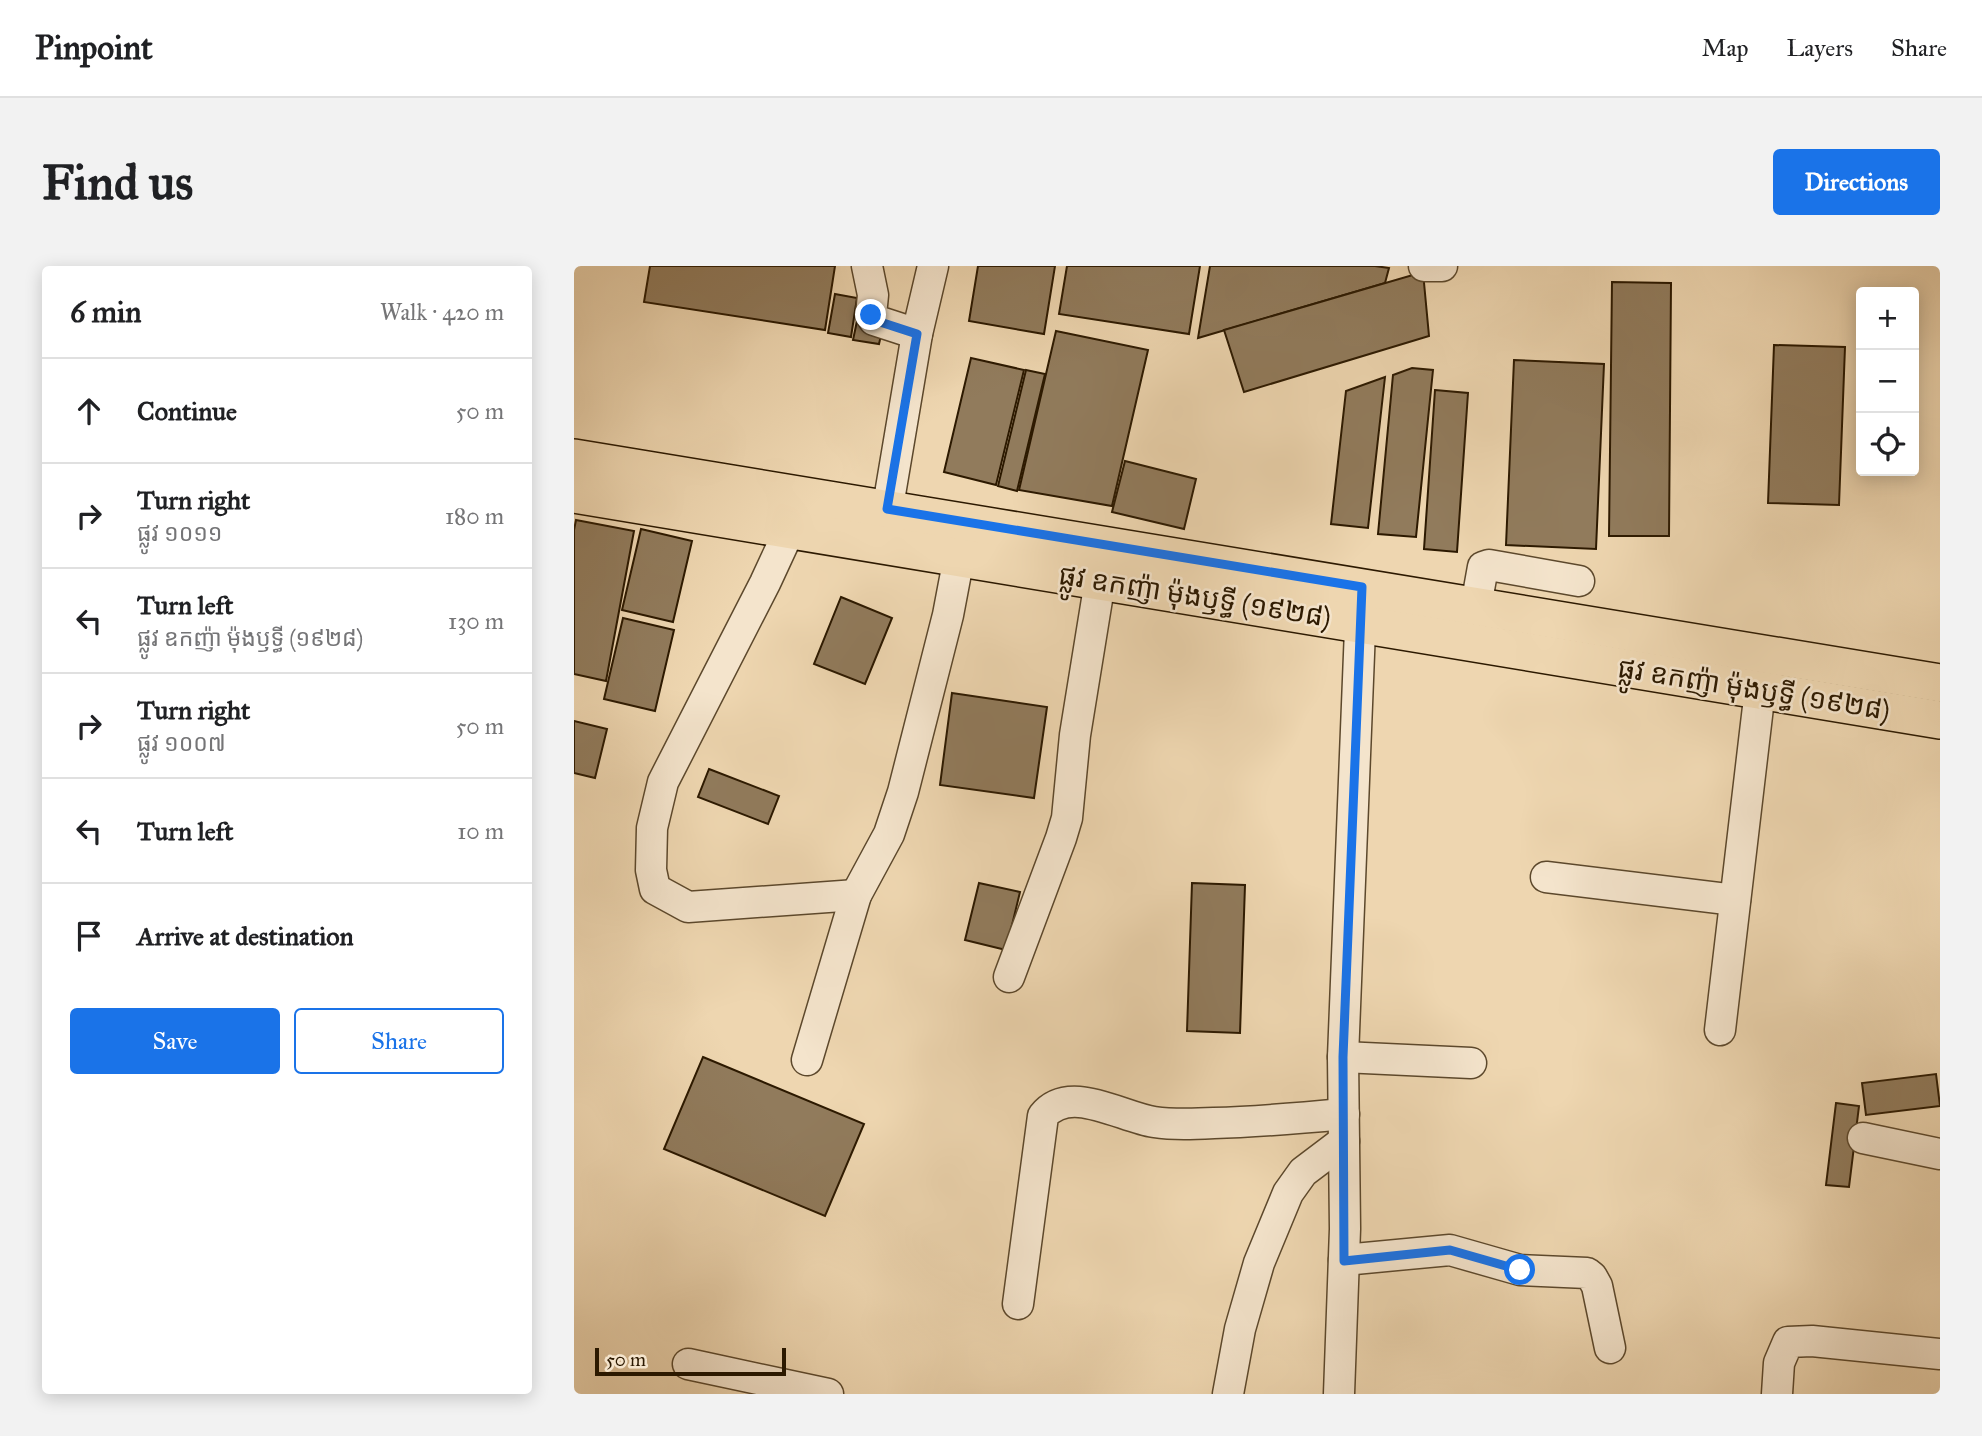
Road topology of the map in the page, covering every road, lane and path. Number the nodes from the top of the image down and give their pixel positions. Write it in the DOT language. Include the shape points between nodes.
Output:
graph roads {
  1 [pos="867,266"];
  2 [pos="933,266"];
  3 [pos="1424,266"];
  4 [pos="1442,266"];
  5 [pos="917,334"];
  6 [pos="574,458"];
  7 [pos="574,494"];
  8 [pos="885,527"];
  9 [pos="790,529"];
  10 [pos="959,557"];
  11 [pos="1100,581"];
  12 [pos="1579,581"];
  13 [pos="1362,587"];
  14 [pos="1476,607"];
  15 [pos="1360,624"];
  16 [pos="1940,683"];
  17 [pos="1760,690"];
  18 [pos="1940,720"];
  19 [pos="1545,877"];
  20 [pos="856,895"];
  21 [pos="1735,900"];
  22 [pos="1010,976"];
  23 [pos="1720,1030"];
  24 [pos="1343,1057"];
  25 [pos="807,1060"];
  26 [pos="1471,1063"];
  27 [pos="1344,1127"];
  28 [pos="1863,1138"];
  29 [pos="1940,1154"];
  30 [pos="1344,1261"];
  31 [pos="1018,1304"];
  32 [pos="1610,1349"];
  33 [pos="1940,1354"];
  34 [pos="688,1364"];
  35 [pos="828,1394"];
  36 [pos="1228,1394"];
  37 [pos="1339,1394"];
  38 [pos="1777,1394"];
  1 -- 5 [label="street" via="874,320"];
  2 -- 5 [label="street"];
  3 -- 4 [label="street"];
  5 -- 8 [label="street"];
  6 -- 8 [label="main road, ផ្លូវ ឧកញ៉ា ម៉ុងឫទ្ធី (១៩២៨)"];
  7 -- 9 [label="main road, ផ្លូវ ឧកញ៉ា ម៉ុងឫទ្ធី (១៩២៨)"];
  8 -- 9 [label="main road, ផ្លូវ ឧកញ៉ា ម៉ុងឫទ្ធី (១៩២៨)"];
  8 -- 10 [label="main road, ផ្លូវ ឧកញ៉ា ម៉ុងឫទ្ធី (១៩២៨)"];
  8 -- 13 [label="main road, ផ្លូវ ឧកញ៉ា ម៉ុងឫទ្ធី (១៩២៨)"];
  9 -- 20 [label="street" via="663,782 652,828 651,870 655,889 688,907"];
  10 -- 11 [label="main road, ផ្លូវ ឧកញ៉ា ម៉ុងឫទ្ធី (១៩២៨)"];
  10 -- 20 [label="street" via="903,792 889,834"];
  11 -- 15 [label="main road, ផ្លូវ ឧកញ៉ា ម៉ុងឫទ្ធី (១៩២៨)"];
  11 -- 22 [label="street" via="1075,735 1067,818"];
  12 -- 14 [label="street" via="1489,565 1483,567"];
  13 -- 14 [label="main road, ផ្លូវ ឧកញ៉ា ម៉ុងឫទ្ធី (១៩២៨)"];
  13 -- 15 [label="street"];
  14 -- 16 [label="main road, ផ្លូវ ឧកញ៉ា ម៉ុងឫទ្ធី (១៩២៨)"];
  15 -- 17 [label="main road, ផ្លូវ ឧកញ៉ា ម៉ុងឫទ្ធី (១៩២៨)"];
  15 -- 24 [label="street"];
  17 -- 18 [label="main road, ផ្លូវ ឧកញ៉ា ម៉ុងឫទ្ធី (១៩២៨)"];
  17 -- 21 [label="street"];
  19 -- 21 [label="street"];
  20 -- 25 [label="street"];
  21 -- 23 [label="street"];
  24 -- 26 [label="street"];
  24 -- 27 [label="street"];
  27 -- 30 [label="street"];
  27 -- 31 [label="street" via="1267,1121 1154,1122 1080,1101 1059,1103 1043,1116"];
  27 -- 36 [label="street" via="1288,1193 1259,1263"];
  28 -- 29 [label="street"];
  30 -- 32 [label="street" via="1450,1250 1520,1270 1587,1273 1597,1286"];
  30 -- 37 [label="street"];
  33 -- 38 [label="street" via="1788,1342 1779,1363"];
  34 -- 35 [label="street"];
}
